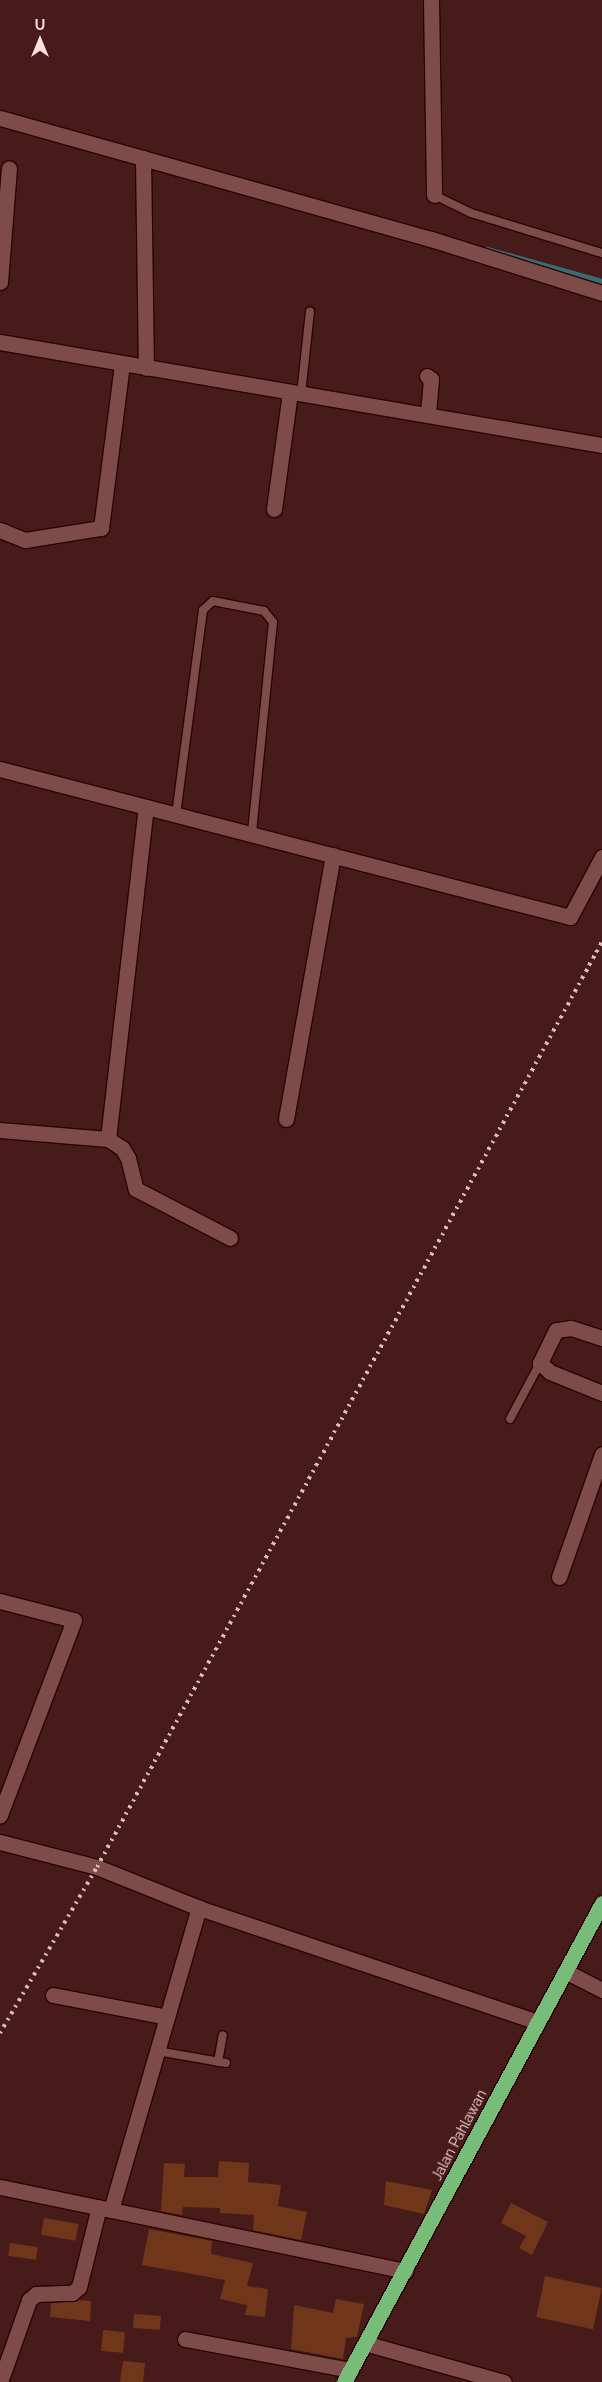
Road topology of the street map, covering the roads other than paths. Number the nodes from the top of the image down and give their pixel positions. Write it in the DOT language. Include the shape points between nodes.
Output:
graph roads {
  1 [pos="430,0"];
  2 [pos="0,118"];
  3 [pos="143,158"];
  4 [pos="9,168"];
  5 [pos="434,196"];
  6 [pos="602,253"];
  7 [pos="0,282"];
  8 [pos="602,293"];
  9 [pos="310,311"];
  10 [pos="0,342"];
  11 [pos="122,364"];
  12 [pos="146,368"];
  13 [pos="427,376"];
  14 [pos="295,393"];
  15 [pos="428,415"];
  16 [pos="602,445"];
  17 [pos="274,509"];
  18 [pos="0,530"];
  19 [pos="0,769"];
  20 [pos="146,807"];
  21 [pos="176,815"];
  22 [pos="252,834"];
  23 [pos="333,855"];
  24 [pos="602,857"];
  25 [pos="286,1119"];
  26 [pos="0,1130"];
  27 [pos="108,1139"];
  28 [pos="230,1238"];
  29 [pos="602,1338"];
  30 [pos="540,1363"];
  31 [pos="602,1393"];
  32 [pos="510,1419"];
  33 [pos="602,1454"];
  34 [pos="559,1577"];
  35 [pos="0,1601"];
  36 [pos="0,1816"];
  37 [pos="0,1842"];
  38 [pos="602,1903"];
  39 [pos="199,1908"];
  40 [pos="565,1971"];
  41 [pos="602,1990"];
  42 [pos="53,1995"];
  43 [pos="167,2017"];
  44 [pos="537,2022"];
  45 [pos="223,2035"];
  46 [pos="157,2051"];
  47 [pos="0,2187"];
  48 [pos="105,2209"];
  49 [pos="405,2271"];
  50 [pos="185,2339"];
  51 [pos="368,2344"];
  52 [pos="348,2376"];
  53 [pos="0,2382"];
  54 [pos="504,2382"];
  1 -- 5 [label="street"];
  2 -- 3 [label="street"];
  3 -- 8 [label="street" via="431,239"];
  3 -- 12 [label="street"];
  4 -- 7 [label="street"];
  5 -- 6 [label="lane" via="472,213"];
  9 -- 14 [label="lane"];
  10 -- 11 [label="street"];
  11 -- 12 [label="street"];
  11 -- 18 [label="street" via="102,528 26,540"];
  12 -- 14 [label="street"];
  13 -- 15 [label="street" via="431,379"];
  14 -- 15 [label="street"];
  14 -- 17 [label="street"];
  15 -- 16 [label="street"];
  19 -- 20 [label="street"];
  20 -- 21 [label="street"];
  20 -- 27 [label="street"];
  21 -- 22 [label="street"];
  21 -- 22 [label="lane" via="203,610 213,601 264,611 273,622"];
  22 -- 23 [label="street"];
  23 -- 24 [label="street" via="570,917"];
  23 -- 25 [label="street"];
  26 -- 27 [label="street"];
  27 -- 28 [label="street" via="122,1148 128,1158 136,1189"];
  29 -- 30 [label="street" via="571,1328 556,1330"];
  30 -- 31 [label="street" via="550,1372"];
  30 -- 32 [label="lane"];
  33 -- 34 [label="street"];
  35 -- 36 [label="street" via="72,1617 74,1625"];
  37 -- 39 [label="street" via="97,1867"];
  38 -- 40 [label="highway, Jalan Pahlawan"];
  39 -- 43 [label="street"];
  39 -- 44 [label="street"];
  40 -- 41 [label="street"];
  40 -- 44 [label="highway, Jalan Pahlawan"];
  42 -- 43 [label="street"];
  43 -- 46 [label="street"];
  44 -- 49 [label="highway, Jalan Pahlawan"];
  45 -- 46 [label="lane" via="222,2063"];
  46 -- 48 [label="street"];
  47 -- 48 [label="street"];
  48 -- 49 [label="street"];
  48 -- 53 [label="street" via="82,2281 72,2293 36,2294 29,2300"];
  49 -- 51 [label="highway, Jalan Pahlawan"];
  50 -- 52 [label="street"];
  51 -- 52 [label="highway, Jalan Pahlawan"];
  51 -- 54 [label="street"];
}
